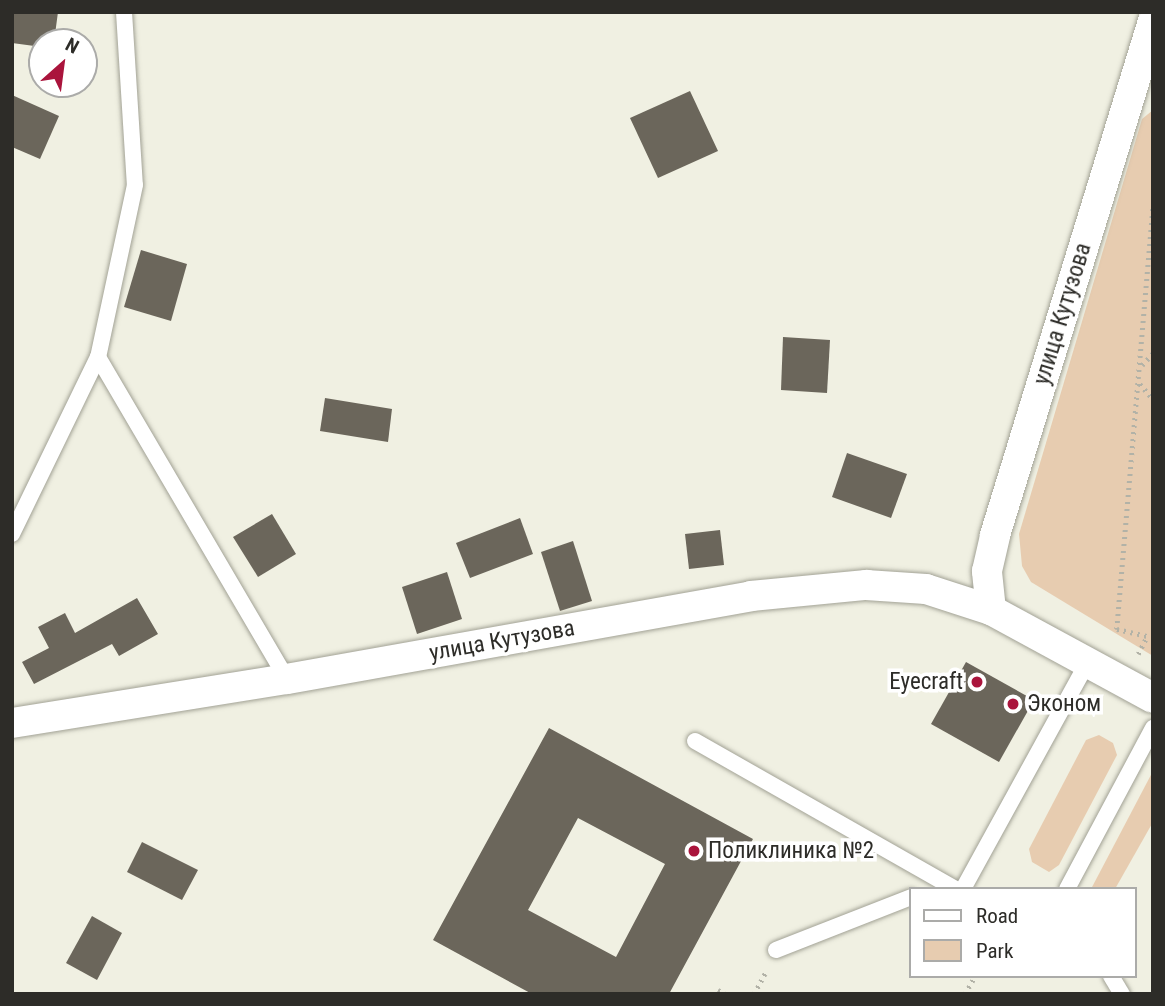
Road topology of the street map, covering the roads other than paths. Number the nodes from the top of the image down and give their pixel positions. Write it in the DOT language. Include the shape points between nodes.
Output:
graph roads {
  1 [pos="124,12"];
  2 [pos="1153,20"];
  3 [pos="98,357"];
  4 [pos="12,534"];
  5 [pos="991,610"];
  6 [pos="1087,663"];
  7 [pos="287,680"];
  8 [pos="1153,698"];
  9 [pos="12,723"];
  10 [pos="1153,729"];
  11 [pos="695,741"];
  12 [pos="944,887"];
  13 [pos="964,887"];
  14 [pos="1068,887"];
  15 [pos="909,898"];
  16 [pos="776,950"];
  17 [pos="1112,978"];
  18 [pos="1122,994"];
  1 -- 3 [label="lane" via="135,185"];
  2 -- 5 [label="street, улица Кутузова" via="995,535 987,571"];
  3 -- 4 [label="lane"];
  3 -- 7 [label="lane"];
  5 -- 6 [label="street, улица Кутузова"];
  5 -- 7 [label="street, улица Кутузова" via="926,589 866,585 751,596"];
  6 -- 8 [label="street, улица Кутузова"];
  6 -- 13 [label="lane"];
  7 -- 9 [label="street, улица Кутузова"];
  10 -- 14 [label="lane"];
  11 -- 12 [label="lane"];
  15 -- 16 [label="lane"];
  17 -- 18 [label="lane"];
}
